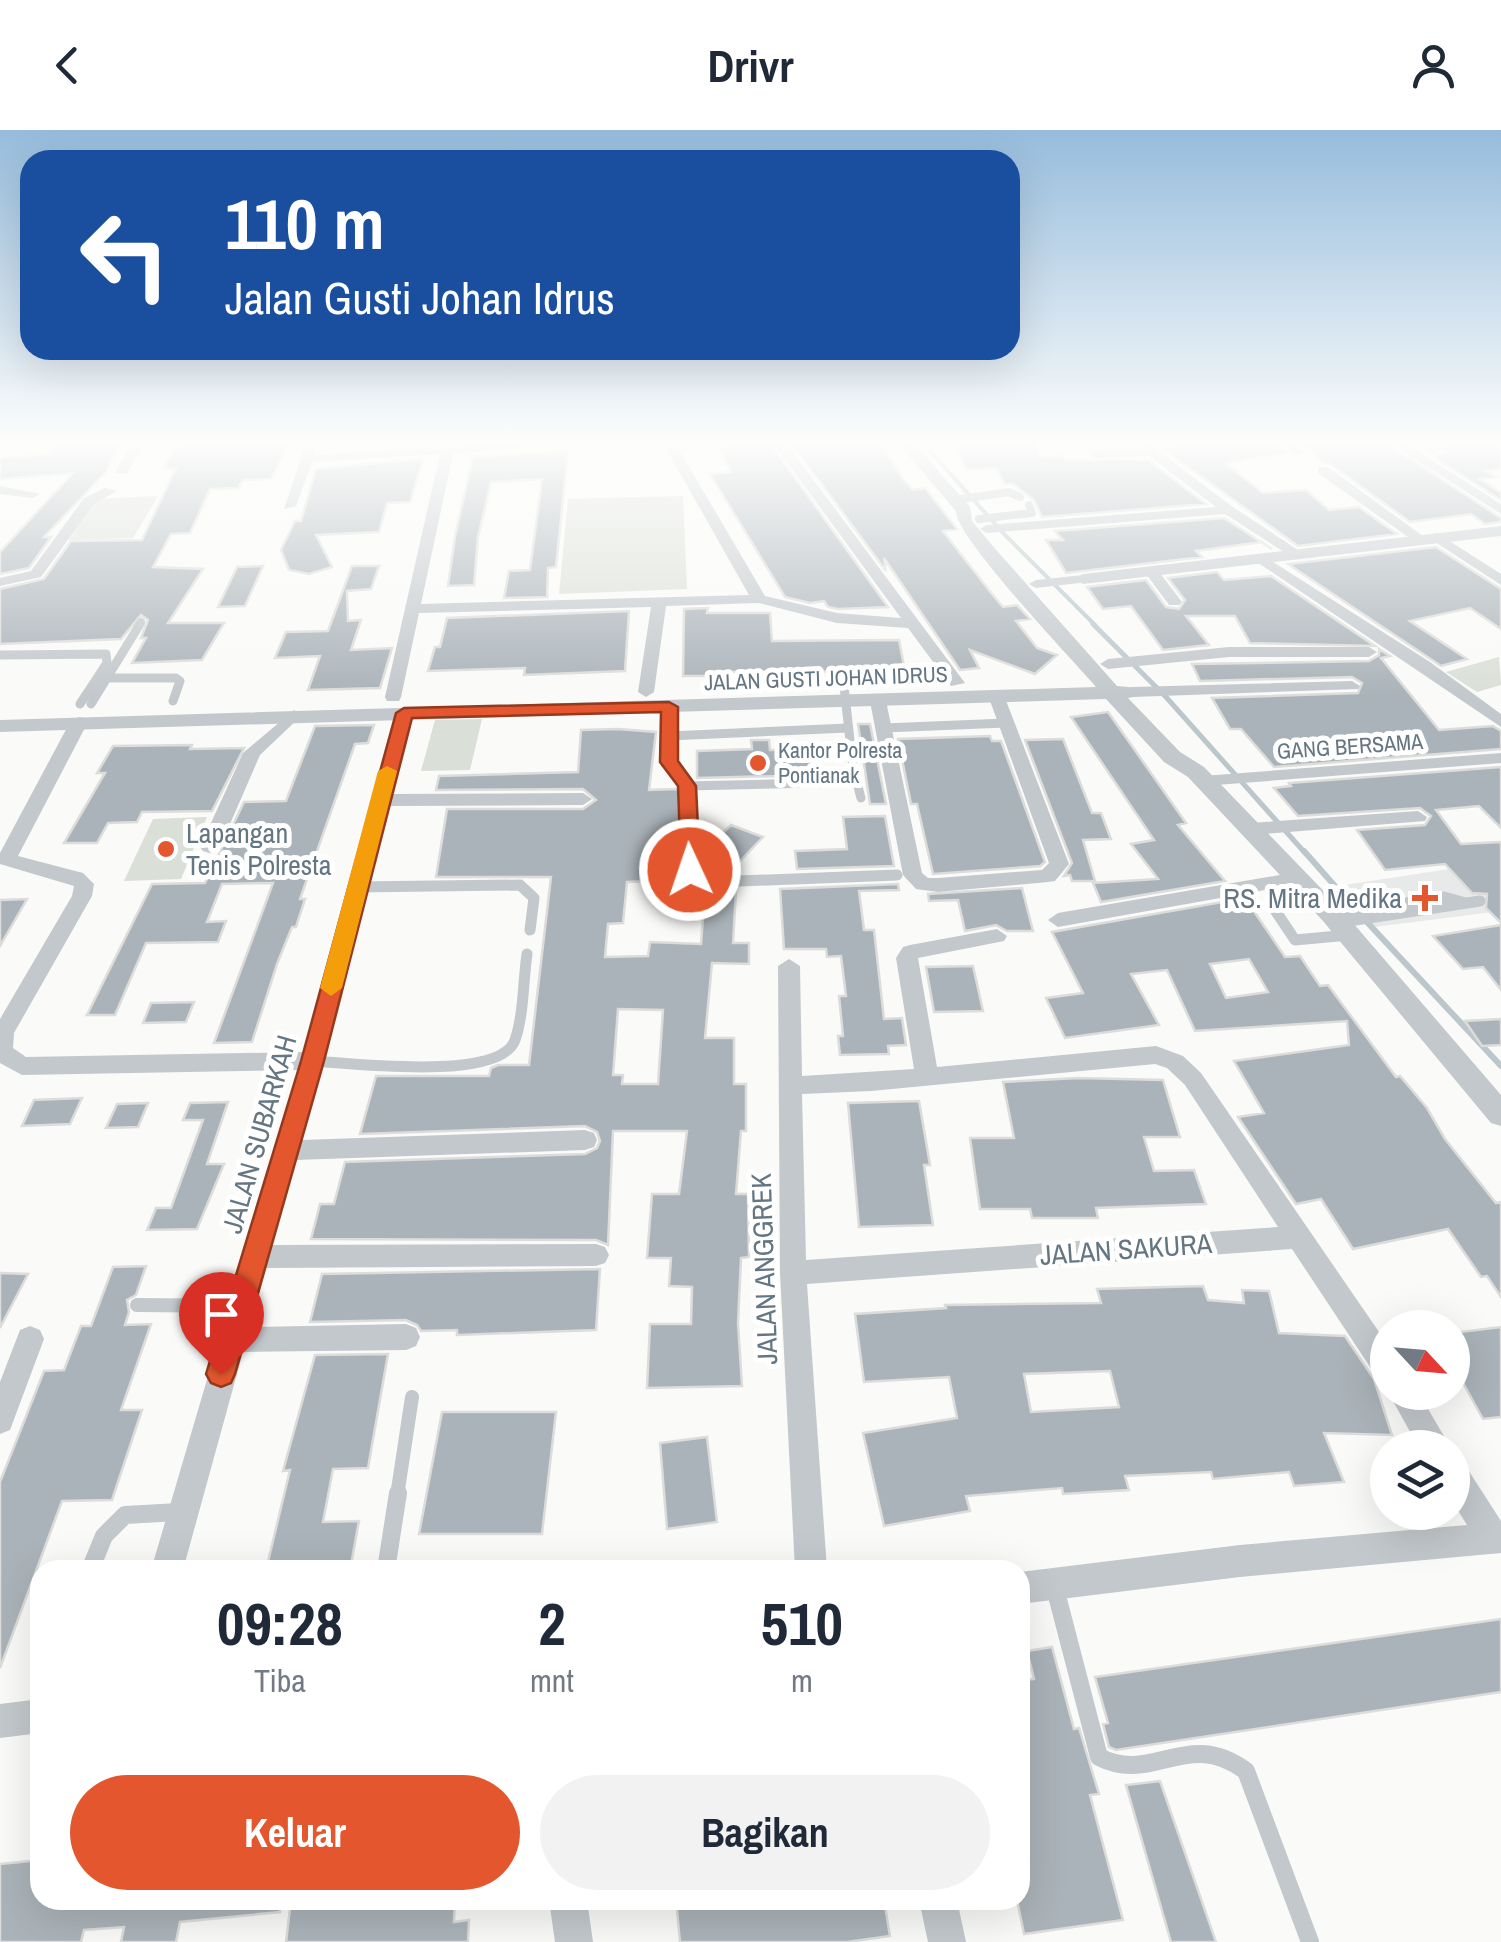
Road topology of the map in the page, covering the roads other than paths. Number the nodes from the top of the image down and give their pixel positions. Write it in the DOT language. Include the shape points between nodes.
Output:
graph roads {
  1 [pos="70,528"];
  2 [pos="429,528"];
  3 [pos="718,528"];
  4 [pos="841,528"];
  5 [pos="969,528"];
  6 [pos="989,528"];
  7 [pos="1256,528"];
  8 [pos="1412,528"];
  9 [pos="1501,531"];
  10 [pos="1428,538"];
  11 [pos="1297,554"];
  12 [pos="1262,559"];
  13 [pos="1151,571"];
  14 [pos="1083,579"];
  15 [pos="1501,581"];
  16 [pos="0,582"];
  17 [pos="1037,584"];
  18 [pos="760,599"];
  19 [pos="660,601"];
  20 [pos="1174,602"];
  21 [pos="410,610"];
  22 [pos="141,622"];
  23 [pos="914,624"];
  24 [pos="1368,652"];
  25 [pos="0,655"];
  26 [pos="109,678"];
  27 [pos="1118,679"];
  28 [pos="958,682"];
  29 [pos="1352,686"];
  30 [pos="646,692"];
  31 [pos="844,694"];
  32 [pos="762,696"];
  33 [pos="997,698"];
  34 [pos="878,701"];
  35 [pos="172,702"];
  36 [pos="399,705"];
  37 [pos="669,707"];
  38 [pos="83,710"];
  39 [pos="294,714"];
  40 [pos="2,715"];
  41 [pos="1501,722"];
  42 [pos="1006,723"];
  43 [pos="848,728"];
  44 [pos="884,728"];
  45 [pos="669,736"];
  46 [pos="1501,758"];
  47 [pos="1208,778"];
  48 [pos="857,782"];
  49 [pos="687,786"];
  50 [pos="861,798"];
  51 [pos="379,800"];
  52 [pos="583,800"];
  53 [pos="1418,817"];
  54 [pos="1250,829"];
  55 [pos="210,847"];
  56 [pos="3,859"];
  57 [pos="897,875"];
  58 [pos="1297,878"];
  59 [pos="357,887"];
  60 [pos="1480,901"];
  61 [pos="1466,903"];
  62 [pos="1344,917"];
  63 [pos="1058,920"];
  64 [pos="530,930"];
  65 [pos="996,936"];
  66 [pos="526,954"];
  67 [pos="790,966"];
  68 [pos="1,1032"];
  69 [pos="1440,1050"];
  70 [pos="312,1061"];
  71 [pos="927,1076"];
  72 [pos="793,1085"];
  73 [pos="1496,1103"];
  74 [pos="1501,1130"];
  75 [pos="585,1140"];
  76 [pos="286,1150"];
  77 [pos="1300,1237"];
  78 [pos="596,1255"];
  79 [pos="254,1257"];
  80 [pos="793,1273"];
  81 [pos="137,1305"];
  82 [pos="240,1306"];
  83 [pos="406,1337"];
  84 [pos="30,1339"];
  85 [pos="230,1340"];
  86 [pos="1370,1343"];
  87 [pos="412,1397"];
  88 [pos="0,1420"];
  89 [pos="1470,1499"];
  90 [pos="183,1511"];
  91 [pos="1497,1538"];
  92 [pos="94,1560"];
  93 [pos="170,1560"];
  94 [pos="388,1560"];
  95 [pos="810,1560"];
  96 [pos="1054,1584"];
  97 [pos="1030,1587"];
  98 [pos="30,1717"];
  99 [pos="0,1721"];
  100 [pos="569,1910"];
  101 [pos="940,1910"];
  102 [pos="574,1942"];
  103 [pos="947,1942"];
  104 [pos="1310,1942"];
  1 -- 16 [label="street" via="36,574"];
  2 -- 21 [label="street, JALAN SUBARKAH"];
  3 -- 18 [label="street"];
  4 -- 23 [label="street"];
  5 -- 27 [label="street"];
  6 -- 17 [label="street"];
  7 -- 11 [label="street"];
  8 -- 10 [label="street"];
  9 -- 10 [label="street"];
  10 -- 11 [label="street"];
  10 -- 15 [label="street"];
  11 -- 12 [label="street"];
  12 -- 13 [label="street"];
  12 -- 41 [label="street"];
  13 -- 14 [label="street"];
  13 -- 20 [label="street"];
  14 -- 17 [label="street"];
  17 -- 27 [label="street"];
  18 -- 19 [label="street"];
  18 -- 23 [label="street" via="837,618"];
  19 -- 21 [label="street"];
  19 -- 30 [label="street"];
  21 -- 36 [label="street, JALAN SUBARKAH"];
  22 -- 26 [label="lane"];
  23 -- 28 [label="street"];
  24 -- 27 [label="street" via="1146,659"];
  25 -- 38 [label="lane" via="106,654"];
  26 -- 35 [label="lane" via="176,678"];
  26 -- 38 [label="lane"];
  27 -- 28 [label="street, JALAN GUSTI JOHAN IDRUS"];
  27 -- 29 [label="street, JALAN GUSTI JOHAN IDRUS" via="1179,691"];
  27 -- 33 [label="street, JALAN GUSTI JOHAN IDRUS"];
  27 -- 47 [label="street" via="1172,757"];
  28 -- 31 [label="street, JALAN GUSTI JOHAN IDRUS"];
  30 -- 32 [label="street, JALAN GUSTI JOHAN IDRUS"];
  30 -- 36 [label="street, JALAN GUSTI JOHAN IDRUS"];
  31 -- 32 [label="street, JALAN GUSTI JOHAN IDRUS"];
  31 -- 34 [label="street, JALAN GUSTI JOHAN IDRUS"];
  31 -- 43 [label="lane"];
  32 -- 37 [label="street, JALAN GUSTI JOHAN IDRUS"];
  33 -- 34 [label="street, JALAN GUSTI JOHAN IDRUS"];
  33 -- 42 [label="street"];
  34 -- 44 [label="street"];
  35 -- 36 [label="street, JALAN GUSTI JOHAN IDRUS"];
  35 -- 38 [label="street, JALAN GUSTI JOHAN IDRUS"];
  36 -- 37 [label="street, JALAN GUSTI JOHAN IDRUS"];
  36 -- 39 [label="street, JALAN GUSTI JOHAN IDRUS"];
  36 -- 51 [label="street, JALAN SUBARKAH"];
  37 -- 45 [label="lane"];
  38 -- 39 [label="street, JALAN GUSTI JOHAN IDRUS"];
  38 -- 40 [label="street, JALAN GUSTI JOHAN IDRUS"];
  38 -- 56 [label="street" via="22,835"];
  39 -- 55 [label="street" via="252,753"];
  42 -- 44 [label="lane"];
  42 -- 44 [label="street" via="1060,864 1048,876 938,885 917,880"];
  43 -- 45 [label="lane"];
  43 -- 48 [label="lane"];
  45 -- 49 [label="lane" via="669,762"];
  46 -- 47 [label="street, GANG BERSAMA"];
  47 -- 54 [label="street"];
  48 -- 49 [label="lane"];
  48 -- 50 [label="lane"];
  49 -- 57 [label="lane" via="690,883"];
  51 -- 52 [label="street"];
  51 -- 59 [label="street, JALAN SUBARKAH"];
  53 -- 54 [label="street"];
  54 -- 58 [label="street"];
  56 -- 68 [label="street" via="84,884"];
  58 -- 62 [label="street"];
  58 -- 63 [label="street"];
  59 -- 64 [label="lane" via="520,885 534,898"];
  59 -- 70 [label="street, JALAN SUBARKAH"];
  60 -- 61 [label="lane"];
  61 -- 62 [label="lane"];
  62 -- 62 [label="lane" via="1295,940 1274,907"];
  62 -- 69 [label="street"];
  65 -- 71 [label="street" via="910,952 907,958"];
  66 -- 70 [label="lane" via="515,1040 496,1058 468,1064"];
  67 -- 72 [label="street, JALAN ANGGREK"];
  68 -- 70 [label="street" via="1,1052 22,1066"];
  69 -- 73 [label="street"];
  69 -- 74 [label="street"];
  70 -- 76 [label="street, JALAN SUBARKAH"];
  71 -- 72 [label="street"];
  71 -- 77 [label="street" via="1156,1055 1174,1062 1193,1079"];
  72 -- 80 [label="street, JALAN ANGGREK"];
  75 -- 76 [label="street"];
  76 -- 79 [label="street, JALAN SUBARKAH"];
  77 -- 80 [label="street, JALAN SAKURA"];
  77 -- 86 [label="street"];
  78 -- 79 [label="street"];
  79 -- 82 [label="street, JALAN SUBARKAH"];
  80 -- 95 [label="street, JALAN ANGGREK"];
  81 -- 82 [label="lane"];
  82 -- 85 [label="street, JALAN SUBARKAH"];
  83 -- 85 [label="street"];
  84 -- 88 [label="street"];
  85 -- 90 [label="street, JALAN SUBARKAH"];
  87 -- 94 [label="lane"];
  89 -- 91 [label="street"];
  90 -- 92 [label="lane" via="125,1515 104,1536"];
  90 -- 93 [label="street, JALAN SUBARKAH"];
  91 -- 96 [label="street"];
  96 -- 97 [label="street"];
  96 -- 104 [label="lane" via="1099,1757 1118,1767 1212,1750 1234,1758 1246,1771"];
  98 -- 99 [label="street"];
  100 -- 102 [label="street"];
  101 -- 103 [label="street"];
}
